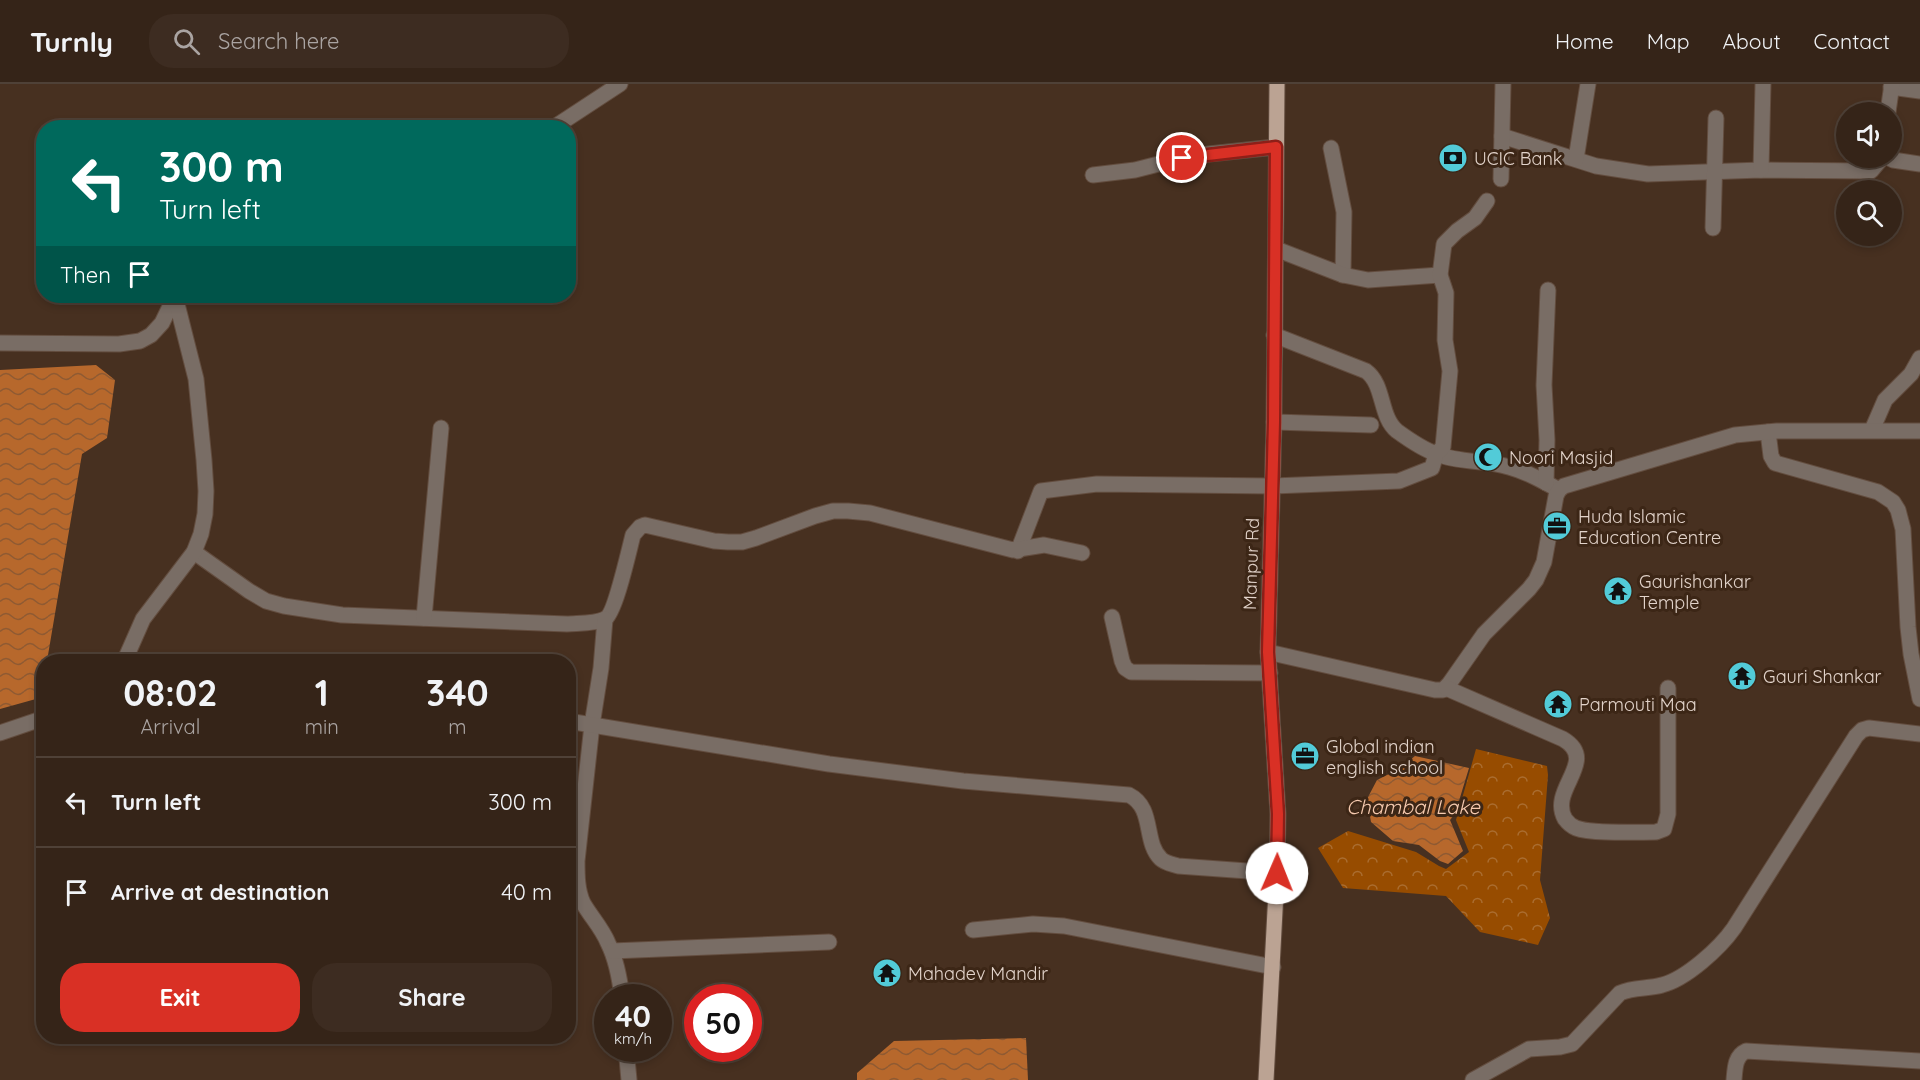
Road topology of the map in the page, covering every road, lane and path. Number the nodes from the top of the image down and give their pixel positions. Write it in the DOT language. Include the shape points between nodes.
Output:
graph roads {
  1 [pos="620,84"];
  2 [pos="1277,84"];
  3 [pos="1503,84"];
  4 [pos="1588,84"];
  5 [pos="1763,84"];
  6 [pos="1891,86"];
  7 [pos="1920,91"];
  8 [pos="1889,102"];
  9 [pos="1716,118"];
  10 [pos="565,120"];
  11 [pos="1502,136"];
  12 [pos="1276,147"];
  13 [pos="1331,148"];
  14 [pos="1576,159"];
  15 [pos="1902,161"];
  16 [pos="1920,164"];
  17 [pos="1874,168"];
  18 [pos="1761,170"];
  19 [pos="1714,172"];
  20 [pos="1093,175"];
  21 [pos="1501,179"];
  22 [pos="1487,201"];
  23 [pos="1713,228"];
  24 [pos="1276,249"];
  25 [pos="1343,274"];
  26 [pos="1440,275"];
  27 [pos="1548,290"];
  28 [pos="172,303"];
  29 [pos="177,303"];
  30 [pos="1274,335"];
  31 [pos="0,343"];
  32 [pos="1920,358"];
  33 [pos="1274,422"];
  34 [pos="1371,425"];
  35 [pos="441,428"];
  36 [pos="1872,430"];
  37 [pos="1920,431"];
  38 [pos="1768,432"];
  39 [pos="1436,454"];
  40 [pos="1273,486"];
  41 [pos="1552,486"];
  42 [pos="1904,545"];
  43 [pos="1920,546"];
  44 [pos="1018,551"];
  45 [pos="194,552"];
  46 [pos="1082,553"];
  47 [pos="1112,617"];
  48 [pos="424,618"];
  49 [pos="605,619"];
  50 [pos="1268,652"];
  51 [pos="128,654"];
  52 [pos="1270,674"];
  53 [pos="1446,688"];
  54 [pos="1668,688"];
  55 [pos="1919,689"];
  56 [pos="36,721"];
  57 [pos="576,722"];
  58 [pos="592,725"];
  59 [pos="0,733"];
  60 [pos="1920,734"];
  61 [pos="1277,873"];
  62 [pos="973,930"];
  63 [pos="829,942"];
  64 [pos="612,951"];
  65 [pos="1273,967"];
  66 [pos="619,984"];
  67 [pos="1920,1061"];
  68 [pos="627,1062"];
  69 [pos="629,1080"];
  70 [pos="1266,1080"];
  71 [pos="1473,1080"];
  72 [pos="1734,1080"];
  1 -- 10 [label="street"];
  2 -- 12 [label="main road, Manpur Rd"];
  3 -- 11 [label="street"];
  4 -- 14 [label="street"];
  5 -- 18 [label="street"];
  6 -- 7 [label="street"];
  6 -- 8 [label="street"];
  9 -- 19 [label="street"];
  11 -- 14 [label="street"];
  11 -- 21 [label="street"];
  12 -- 20 [label="street" via="1200,155"];
  12 -- 24 [label="main road, Manpur Rd"];
  13 -- 25 [label="street" via="1344,212"];
  14 -- 19 [label="street" via="1648,174"];
  15 -- 16 [label="street"];
  17 -- 18 [label="street"];
  18 -- 19 [label="street"];
  19 -- 23 [label="street"];
  22 -- 26 [label="street" via="1475,218 1444,244"];
  24 -- 25 [label="street"];
  24 -- 30 [label="main road, Manpur Rd"];
  25 -- 26 [label="street" via="1368,280"];
  26 -- 39 [label="street" via="1446,293 1445,340 1450,371 1443,447"];
  27 -- 41 [label="street" via="1544,385"];
  28 -- 31 [label="street" via="162,323 140,341"];
  29 -- 45 [label="street" via="196,379 202,429 206,491 201,534"];
  30 -- 33 [label="main road, Manpur Rd"];
  30 -- 39 [label="street" via="1366,371 1374,379 1393,426"];
  32 -- 36 [label="street" via="1911,374 1886,400"];
  33 -- 34 [label="street"];
  33 -- 40 [label="main road, Manpur Rd"];
  35 -- 48 [label="street"];
  36 -- 37 [label="street"];
  36 -- 38 [label="street"];
  38 -- 41 [label="street" via="1710,441 1567,485"];
  38 -- 42 [label="street" via="1775,463 1887,497 1901,519"];
  39 -- 40 [label="street" via="1432,468 1399,481"];
  39 -- 41 [label="street" via="1507,466"];
  40 -- 44 [label="street" via="1096,484 1041,491"];
  40 -- 50 [label="main road, Manpur Rd"];
  41 -- 53 [label="street" via="1556,496 1544,562 1536,580 1484,634"];
  42 -- 43 [label="street"];
  42 -- 55 [label="street" via="1908,627"];
  44 -- 46 [label="street" via="1044,545"];
  44 -- 49 [label="street" via="848,510 815,516 742,542 714,541 645,525 633,535 612,611"];
  45 -- 48 [label="street" via="266,601 342,615"];
  45 -- 51 [label="street" via="143,619"];
  47 -- 52 [label="street" via="1122,661 1131,672"];
  48 -- 49 [label="street" via="567,624"];
  49 -- 58 [label="street"];
  50 -- 52 [label="main road, Manpur Rd"];
  50 -- 53 [label="street" via="1435,690"];
  52 -- 61 [label="main road, Manpur Rd" via="1278,814"];
  53 -- 54 [label="street" via="1563,739 1573,747 1576,764 1561,808 1574,827 1656,832 1664,829 1668,814"];
  56 -- 59 [label="street"];
  57 -- 58 [label="street"];
  58 -- 61 [label="street" via="840,766 1129,795 1141,803 1154,848 1167,863"];
  58 -- 64 [label="street" via="577,881 582,901"];
  60 -- 71 [label="street" via="1869,728 1856,736 1734,928 1711,954 1668,984 1620,993 1572,1044 1529,1049"];
  61 -- 65 [label="main road, Manpur Rd"];
  62 -- 65 [label="street" via="1033,924 1064,926"];
  63 -- 64 [label="street"];
  64 -- 66 [label="street"];
  65 -- 70 [label="main road, Manpur Rd"];
  67 -- 72 [label="street" via="1746,1051 1738,1059"];
  68 -- 69 [label="street"];
}
